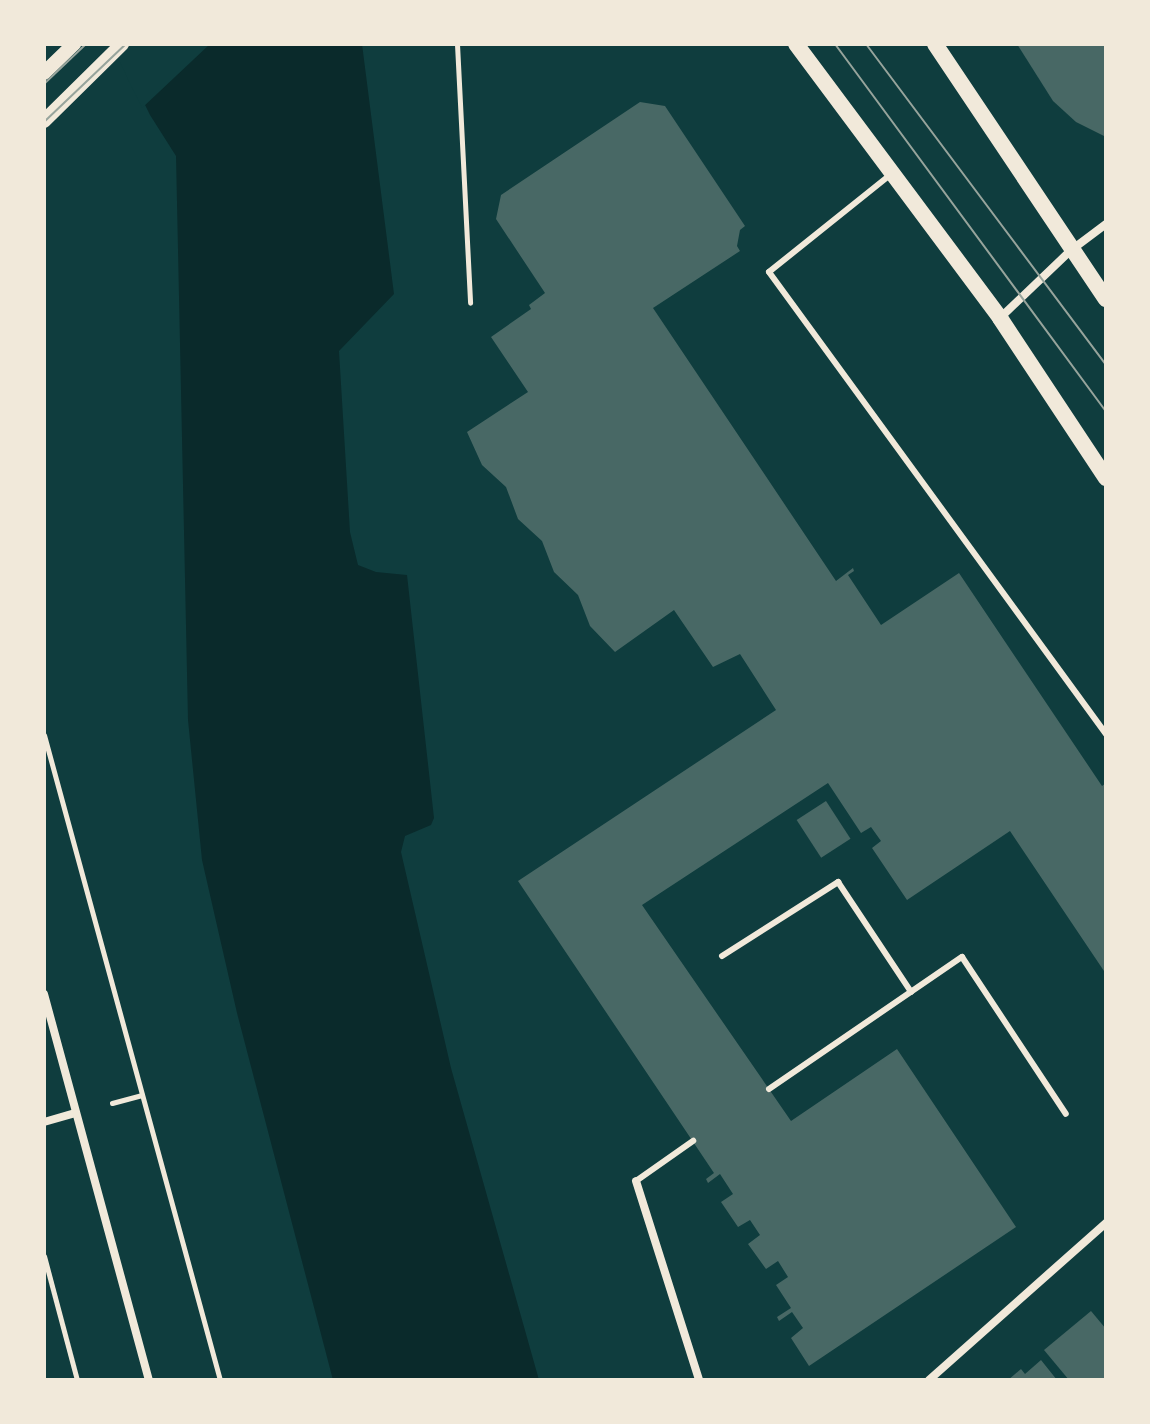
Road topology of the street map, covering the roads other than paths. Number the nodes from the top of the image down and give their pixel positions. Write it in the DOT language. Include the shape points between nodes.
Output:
graph roads {
  1 [pos="74,44"];
  2 [pos="122,44"];
  3 [pos="796,44"];
  4 [pos="935,44"];
  5 [pos="44,73"];
  6 [pos="44,121"];
  7 [pos="892,173"];
  8 [pos="1106,224"];
  9 [pos="1070,251"];
  10 [pos="1106,299"];
  11 [pos="1000,318"];
  12 [pos="1106,478"];
  13 [pos="1106,734"];
  14 [pos="722,956"];
  15 [pos="911,992"];
  16 [pos="44,994"];
  17 [pos="769,1089"];
  18 [pos="76,1113"];
  19 [pos="1066,1114"];
  20 [pos="44,1122"];
  21 [pos="693,1141"];
  22 [pos="636,1181"];
  23 [pos="1106,1223"];
  24 [pos="149,1380"];
  25 [pos="699,1380"];
  26 [pos="929,1380"];
  1 -- 5 [label="street"];
  2 -- 6 [label="street"];
  3 -- 7 [label="main road"];
  4 -- 9 [label="main road"];
  7 -- 11 [label="main road"];
  7 -- 13 [label="lane" via="769,272"];
  8 -- 9 [label="street"];
  9 -- 10 [label="main road"];
  9 -- 11 [label="street"];
  11 -- 12 [label="main road"];
  14 -- 15 [label="lane" via="838,882"];
  15 -- 17 [label="lane"];
  15 -- 19 [label="lane" via="962,957"];
  16 -- 18 [label="street"];
  18 -- 20 [label="street"];
  18 -- 24 [label="street"];
  21 -- 22 [label="lane"];
  22 -- 25 [label="street"];
  23 -- 26 [label="street"];
}
